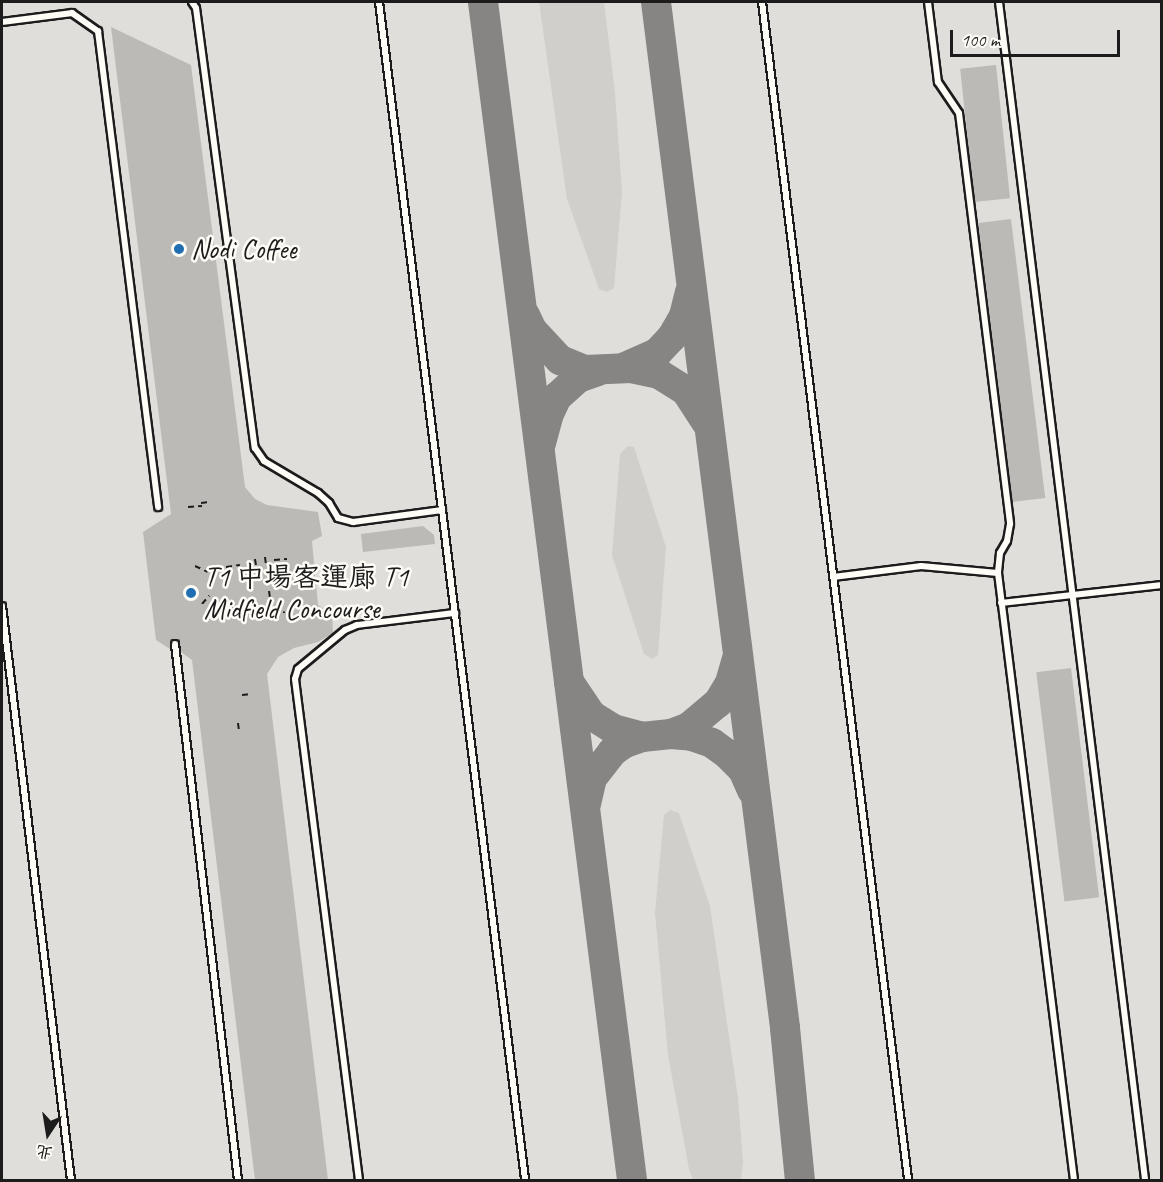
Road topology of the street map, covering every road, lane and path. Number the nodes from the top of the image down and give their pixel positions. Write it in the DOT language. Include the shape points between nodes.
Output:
graph roads {
  1 [pos="379,2"];
  2 [pos="762,2"];
  3 [pos="928,2"];
  4 [pos="999,2"];
  5 [pos="194,4"];
  6 [pos="2,22"];
  7 [pos="209,502"];
  8 [pos="158,507"];
  9 [pos="188,507"];
  10 [pos="442,510"];
  11 [pos="265,557"];
  12 [pos="255,559"];
  13 [pos="287,559"];
  14 [pos="274,560"];
  15 [pos="240,565"];
  16 [pos="256,565"];
  17 [pos="266,565"];
  18 [pos="195,566"];
  19 [pos="226,567"];
  20 [pos="298,569"];
  21 [pos="307,569"];
  22 [pos="208,572"];
  23 [pos="282,573"];
  24 [pos="289,573"];
  25 [pos="998,573"];
  26 [pos="833,577"];
  27 [pos="302,580"];
  28 [pos="297,581"];
  29 [pos="1161,585"];
  30 [pos="269,591"];
  31 [pos="1072,595"];
  32 [pos="209,596"];
  33 [pos="270,598"];
  34 [pos="1001,603"];
  35 [pos="202,604"];
  36 [pos="2,606"];
  37 [pos="231,608"];
  38 [pos="238,608"];
  39 [pos="285,612"];
  40 [pos="455,613"];
  41 [pos="273,614"];
  42 [pos="175,644"];
  43 [pos="252,694"];
  44 [pos="242,695"];
  45 [pos="238,723"];
  46 [pos="239,731"];
  47 [pos="71,1180"];
  48 [pos="238,1180"];
  49 [pos="359,1180"];
  50 [pos="525,1180"];
  51 [pos="908,1180"];
  52 [pos="1074,1180"];
  53 [pos="1145,1180"];
  1 -- 10 [label="lane"];
  2 -- 26 [label="lane"];
  3 -- 25 [label="lane" via="938,82 959,113 1008,501 1010,524"];
  4 -- 31 [label="lane"];
  5 -- 10 [label="lane" via="255,448 264,461 318,493 338,518 353,522"];
  6 -- 8 [label="lane" via="72,13 98,31"];
  7 -- 9 [label="path"];
  10 -- 40 [label="lane"];
  11 -- 17 [label="path"];
  12 -- 16 [label="path"];
  13 -- 14 [label="path"];
  15 -- 19 [label="path"];
  18 -- 22 [label="path"];
  20 -- 21 [label="path"];
  23 -- 24 [label="path"];
  25 -- 26 [label="lane" via="921,566"];
  25 -- 34 [label="lane"];
  26 -- 51 [label="lane"];
  27 -- 28 [label="path"];
  29 -- 31 [label="lane"];
  30 -- 33 [label="path"];
  31 -- 34 [label="lane"];
  31 -- 53 [label="lane"];
  32 -- 35 [label="path"];
  34 -- 52 [label="lane"];
  36 -- 47 [label="lane"];
  37 -- 38 [label="path"];
  39 -- 41 [label="path"];
  40 -- 49 [label="lane" via="357,625 345,630 298,669 295,679"];
  40 -- 50 [label="lane"];
  42 -- 48 [label="lane"];
  43 -- 44 [label="path"];
  45 -- 46 [label="path"];
}
